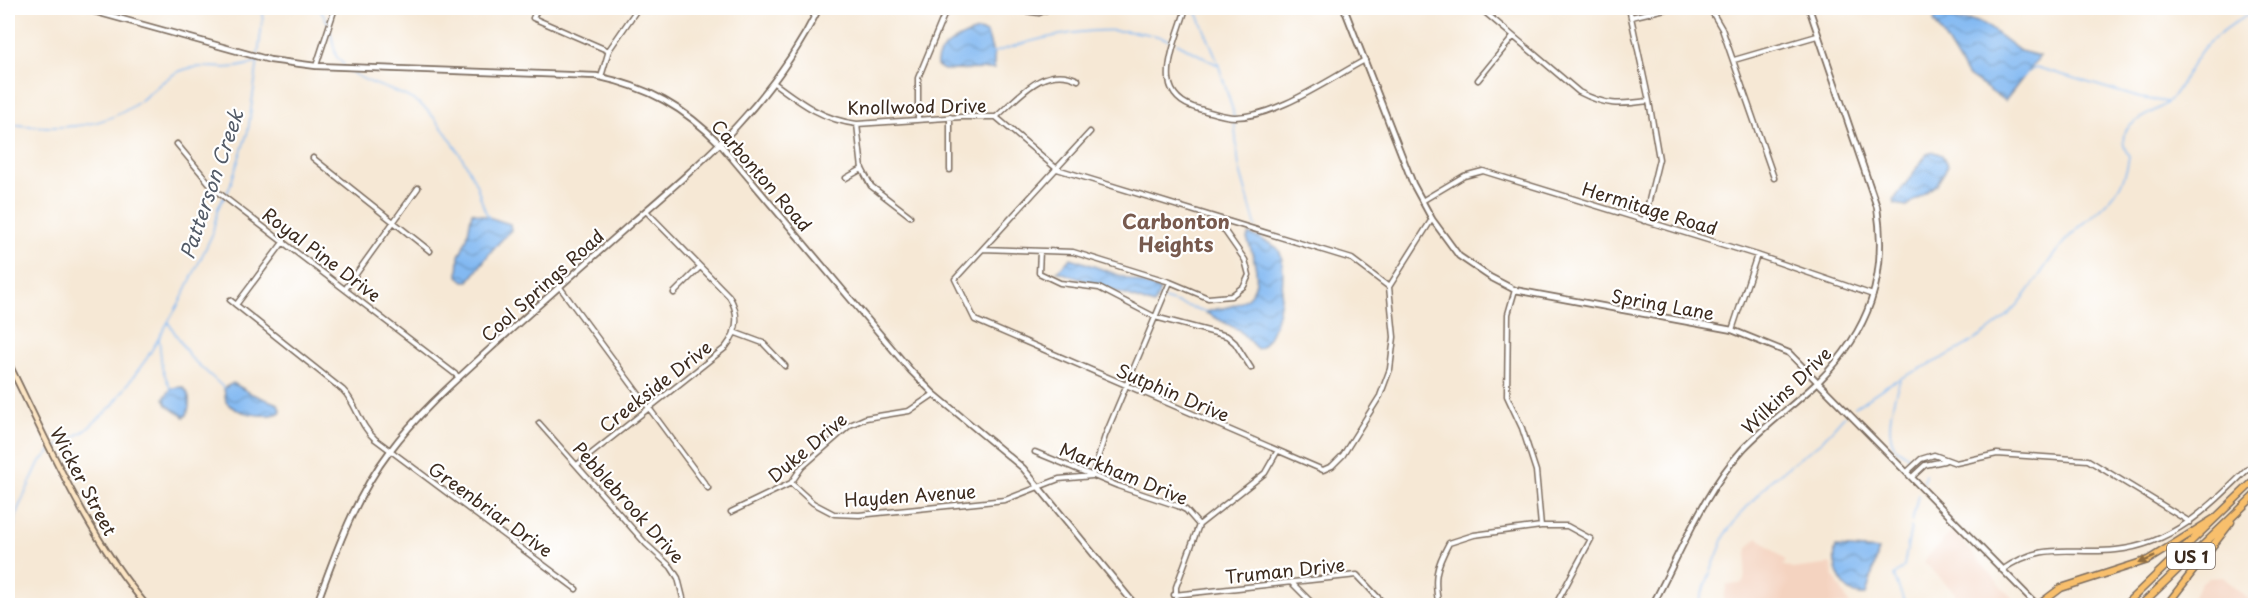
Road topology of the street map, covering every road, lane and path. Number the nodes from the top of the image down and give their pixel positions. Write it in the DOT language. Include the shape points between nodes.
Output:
graph roads {
  1 [pos="82,8"];
  2 [pos="335,8"];
  3 [pos="537,8"];
  4 [pos="638,8"];
  5 [pos="819,8"];
  6 [pos="946,8"];
  7 [pos="1004,8"];
  8 [pos="1186,8"];
  9 [pos="1344,8"];
  10 [pos="1480,8"];
  11 [pos="1629,8"];
  12 [pos="1669,8"];
  13 [pos="1705,8"];
  14 [pos="1809,8"];
  15 [pos="1049,9"];
  16 [pos="1631,17"];
  17 [pos="1817,36"];
  18 [pos="1514,37"];
  19 [pos="609,51"];
  20 [pos="1365,60"];
  21 [pos="1734,60"];
  22 [pos="316,66"];
  23 [pos="600,77"];
  24 [pos="1078,80"];
  25 [pos="1478,80"];
  26 [pos="774,83"];
  27 [pos="1649,101"];
  28 [pos="950,117"];
  29 [pos="996,117"];
  30 [pos="918,119"];
  31 [pos="857,124"];
  32 [pos="1090,132"];
  33 [pos="177,144"];
  34 [pos="721,145"];
  35 [pos="313,158"];
  36 [pos="862,169"];
  37 [pos="1057,169"];
  38 [pos="950,170"];
  39 [pos="846,178"];
  40 [pos="1774,178"];
  41 [pos="418,188"];
  42 [pos="1422,201"];
  43 [pos="646,211"];
  44 [pos="910,216"];
  45 [pos="1216,218"];
  46 [pos="1432,219"];
  47 [pos="394,221"];
  48 [pos="1644,221"];
  49 [pos="284,241"];
  50 [pos="982,249"];
  51 [pos="430,251"];
  52 [pos="1040,251"];
  53 [pos="1757,255"];
  54 [pos="700,267"];
  55 [pos="1170,282"];
  56 [pos="559,286"];
  57 [pos="1389,287"];
  58 [pos="346,288"];
  59 [pos="1515,290"];
  60 [pos="674,293"];
  61 [pos="1873,295"];
  62 [pos="230,300"];
  63 [pos="236,304"];
  64 [pos="1155,317"];
  65 [pos="1732,330"];
  66 [pos="736,333"];
  67 [pos="8,362"];
  68 [pos="785,366"];
  69 [pos="1251,368"];
  70 [pos="459,376"];
  71 [pos="1819,381"];
  72 [pos="1125,387"];
  73 [pos="934,394"];
  74 [pos="649,408"];
  75 [pos="539,423"];
  76 [pos="390,452"];
  77 [pos="1035,452"];
  78 [pos="1277,452"];
  79 [pos="2256,460"];
  80 [pos="1945,461"];
  81 [pos="577,465"];
  82 [pos="1907,472"];
  83 [pos="1092,476"];
  84 [pos="1912,477"];
  85 [pos="2256,479"];
  86 [pos="791,483"];
  87 [pos="1039,486"];
  88 [pos="708,488"];
  89 [pos="2256,494"];
  90 [pos="2242,507"];
  91 [pos="731,512"];
  92 [pos="2215,518"];
  93 [pos="2190,522"];
  94 [pos="1199,525"];
  95 [pos="1541,526"];
  96 [pos="2001,571"];
  97 [pos="1292,583"];
  98 [pos="576,589"];
  99 [pos="1174,595"];
  100 [pos="2037,605"];
  101 [pos="147,606"];
  102 [pos="316,606"];
  103 [pos="685,606"];
  104 [pos="1136,606"];
  105 [pos="1176,606"];
  106 [pos="1315,606"];
  107 [pos="1386,606"];
  108 [pos="1439,606"];
  109 [pos="1555,606"];
  110 [pos="1653,606"];
  111 [pos="2124,606"];
  112 [pos="2140,606"];
  113 [pos="2166,606"];
  1 -- 22 [label="street, Carbonton Road" via="270,60"];
  2 -- 22 [label="street"];
  3 -- 19 [label="street" via="533,18"];
  4 -- 19 [label="street"];
  5 -- 26 [label="street, Cool Springs Road"];
  6 -- 30 [label="street" via="918,78"];
  7 -- 15 [label="street" via="1039,13"];
  8 -- 20 [label="street" via="1169,81 1174,95 1187,106 1232,117 1251,116 1271,110"];
  9 -- 20 [label="street, Spring Lane"];
  10 -- 18 [label="street"];
  11 -- 16 [label="street"];
  12 -- 16 [label="street"];
  13 -- 21 [label="street" via="1722,29"];
  14 -- 17 [label="street, Wilkins Drive"];
  16 -- 27 [label="street"];
  17 -- 21 [label="street"];
  17 -- 61 [label="street, Wilkins Drive" via="1877,207 1882,249"];
  18 -- 25 [label="street"];
  18 -- 27 [label="street" via="1579,92 1618,106"];
  19 -- 23 [label="street"];
  20 -- 42 [label="street, Spring Lane"];
  21 -- 40 [label="street"];
  22 -- 23 [label="street, Carbonton Road"];
  23 -- 34 [label="street, Carbonton Road" via="641,88 670,104 697,120"];
  24 -- 29 [label="street" via="1070,76 1047,77 1025,88"];
  26 -- 31 [label="street, Knollwood Drive" via="808,109 840,122"];
  26 -- 34 [label="street, Cool Springs Road"];
  27 -- 48 [label="street" via="1659,159"];
  28 -- 29 [label="street, Knollwood Drive"];
  28 -- 30 [label="street, Knollwood Drive"];
  28 -- 38 [label="street"];
  29 -- 37 [label="street, Knollwood Drive"];
  30 -- 31 [label="street, Knollwood Drive"];
  31 -- 36 [label="street"];
  32 -- 37 [label="street, Sutphin Drive"];
  33 -- 49 [label="street, Royal Pine Drive" via="215,190"];
  34 -- 43 [label="street, Cool Springs Road"];
  34 -- 73 [label="street, Carbonton Road" via="900,359"];
  35 -- 47 [label="street"];
  36 -- 39 [label="street"];
  36 -- 44 [label="street" via="871,186"];
  37 -- 45 [label="street, Knollwood Drive"];
  37 -- 50 [label="street, Sutphin Drive"];
  41 -- 47 [label="street"];
  42 -- 46 [label="street, Spring Lane"];
  42 -- 48 [label="street, Hermitage Road" via="1464,176 1483,171"];
  43 -- 54 [label="street"];
  43 -- 56 [label="street, Cool Springs Road"];
  45 -- 55 [label="street" via="1245,260 1249,275 1244,286 1231,296 1208,298"];
  45 -- 57 [label="street, Knollwood Drive" via="1352,260"];
  46 -- 57 [label="street"];
  46 -- 59 [label="street, Spring Lane" via="1460,256"];
  47 -- 51 [label="street"];
  47 -- 58 [label="street"];
  48 -- 53 [label="street, Hermitage Road"];
  49 -- 58 [label="street, Royal Pine Drive"];
  49 -- 63 [label="street"];
  50 -- 52 [label="street"];
  50 -- 72 [label="street, Sutphin Drive" via="956,279 975,320"];
  52 -- 55 [label="street" via="1073,252"];
  52 -- 64 [label="street" via="1040,273 1060,283 1099,288"];
  53 -- 61 [label="street, Hermitage Road"];
  53 -- 65 [label="street"];
  54 -- 60 [label="street"];
  54 -- 66 [label="street" via="734,304"];
  55 -- 64 [label="street"];
  56 -- 70 [label="street, Cool Springs Road"];
  56 -- 74 [label="street"];
  57 -- 78 [label="street, Sutphin Drive" via="1394,337 1390,369 1380,396 1343,455 1323,470"];
  58 -- 70 [label="street, Royal Pine Drive"];
  59 -- 65 [label="street, Spring Lane"];
  59 -- 95 [label="street" via="1508,314 1507,396 1536,471"];
  61 -- 71 [label="street, Wilkins Drive" via="1859,330"];
  62 -- 63 [label="street, Greenbriar Drive"];
  63 -- 76 [label="street, Greenbriar Drive" via="343,390 363,427"];
  64 -- 69 [label="street" via="1227,336"];
  64 -- 72 [label="street"];
  65 -- 71 [label="street, Spring Lane" via="1789,353"];
  66 -- 68 [label="street" via="763,343"];
  66 -- 74 [label="street, Creekside Drive" via="725,348"];
  67 -- 101 [label="main road, Wicker Street" via="81,509"];
  70 -- 76 [label="street, Cool Springs Road"];
  71 -- 82 [label="street, Spring Lane"];
  71 -- 110 [label="street, Wilkins Drive" via="1744,448 1726,472"];
  72 -- 78 [label="street, Sutphin Drive"];
  72 -- 83 [label="street"];
  73 -- 86 [label="street, Duke Drive" via="909,411 866,418 850,425 802,467"];
  73 -- 87 [label="street, Carbonton Road"];
  74 -- 81 [label="street, Creekside Drive"];
  74 -- 88 [label="street"];
  75 -- 81 [label="street, Pebblebrook Drive"];
  76 -- 98 [label="street, Greenbriar Drive"];
  76 -- 102 [label="street, Cool Springs Road" via="367,485 340,537"];
  77 -- 83 [label="street, Markham Drive"];
  78 -- 94 [label="street" via="1265,473"];
  79 -- 93 [label="street"];
  80 -- 82 [label="street" via="1939,456 1927,456"];
  80 -- 84 [label="street" via="1925,465"];
  80 -- 93 [label="street" via="1966,462 1997,454 2088,460"];
  81 -- 103 [label="street, Pebblebrook Drive" via="671,567"];
  82 -- 84 [label="street, Spring Lane"];
  83 -- 87 [label="street, Hayden Avenue" via="1059,479"];
  83 -- 94 [label="street, Markham Drive" via="1178,506"];
  84 -- 96 [label="street, Spring Lane"];
  85 -- 92 [label="highway, US 1"];
  86 -- 87 [label="street, Hayden Avenue" via="813,503 834,514 859,515 1005,500"];
  86 -- 91 [label="street, Duke Drive"];
  87 -- 104 [label="street, Carbonton Road"];
  89 -- 90 [label="highway, US 1"];
  90 -- 112 [label="highway, US 1"];
  90 -- 113 [label="highway"];
  92 -- 100 [label="highway, one-way" via="2148,560 2061,588"];
  92 -- 111 [label="highway, US 1"];
  93 -- 96 [label="street" via="2144,545 2116,550 2043,551"];
  94 -- 99 [label="street"];
  95 -- 108 [label="street" via="1474,535 1449,543 1437,567 1435,588"];
  95 -- 109 [label="street" via="1567,526 1591,539"];
  96 -- 100 [label="street, Spring Lane"];
  97 -- 99 [label="street, Truman Drive"];
  97 -- 106 [label="street"];
  97 -- 107 [label="street, Truman Drive" via="1357,575"];
  99 -- 105 [label="street"];
}
